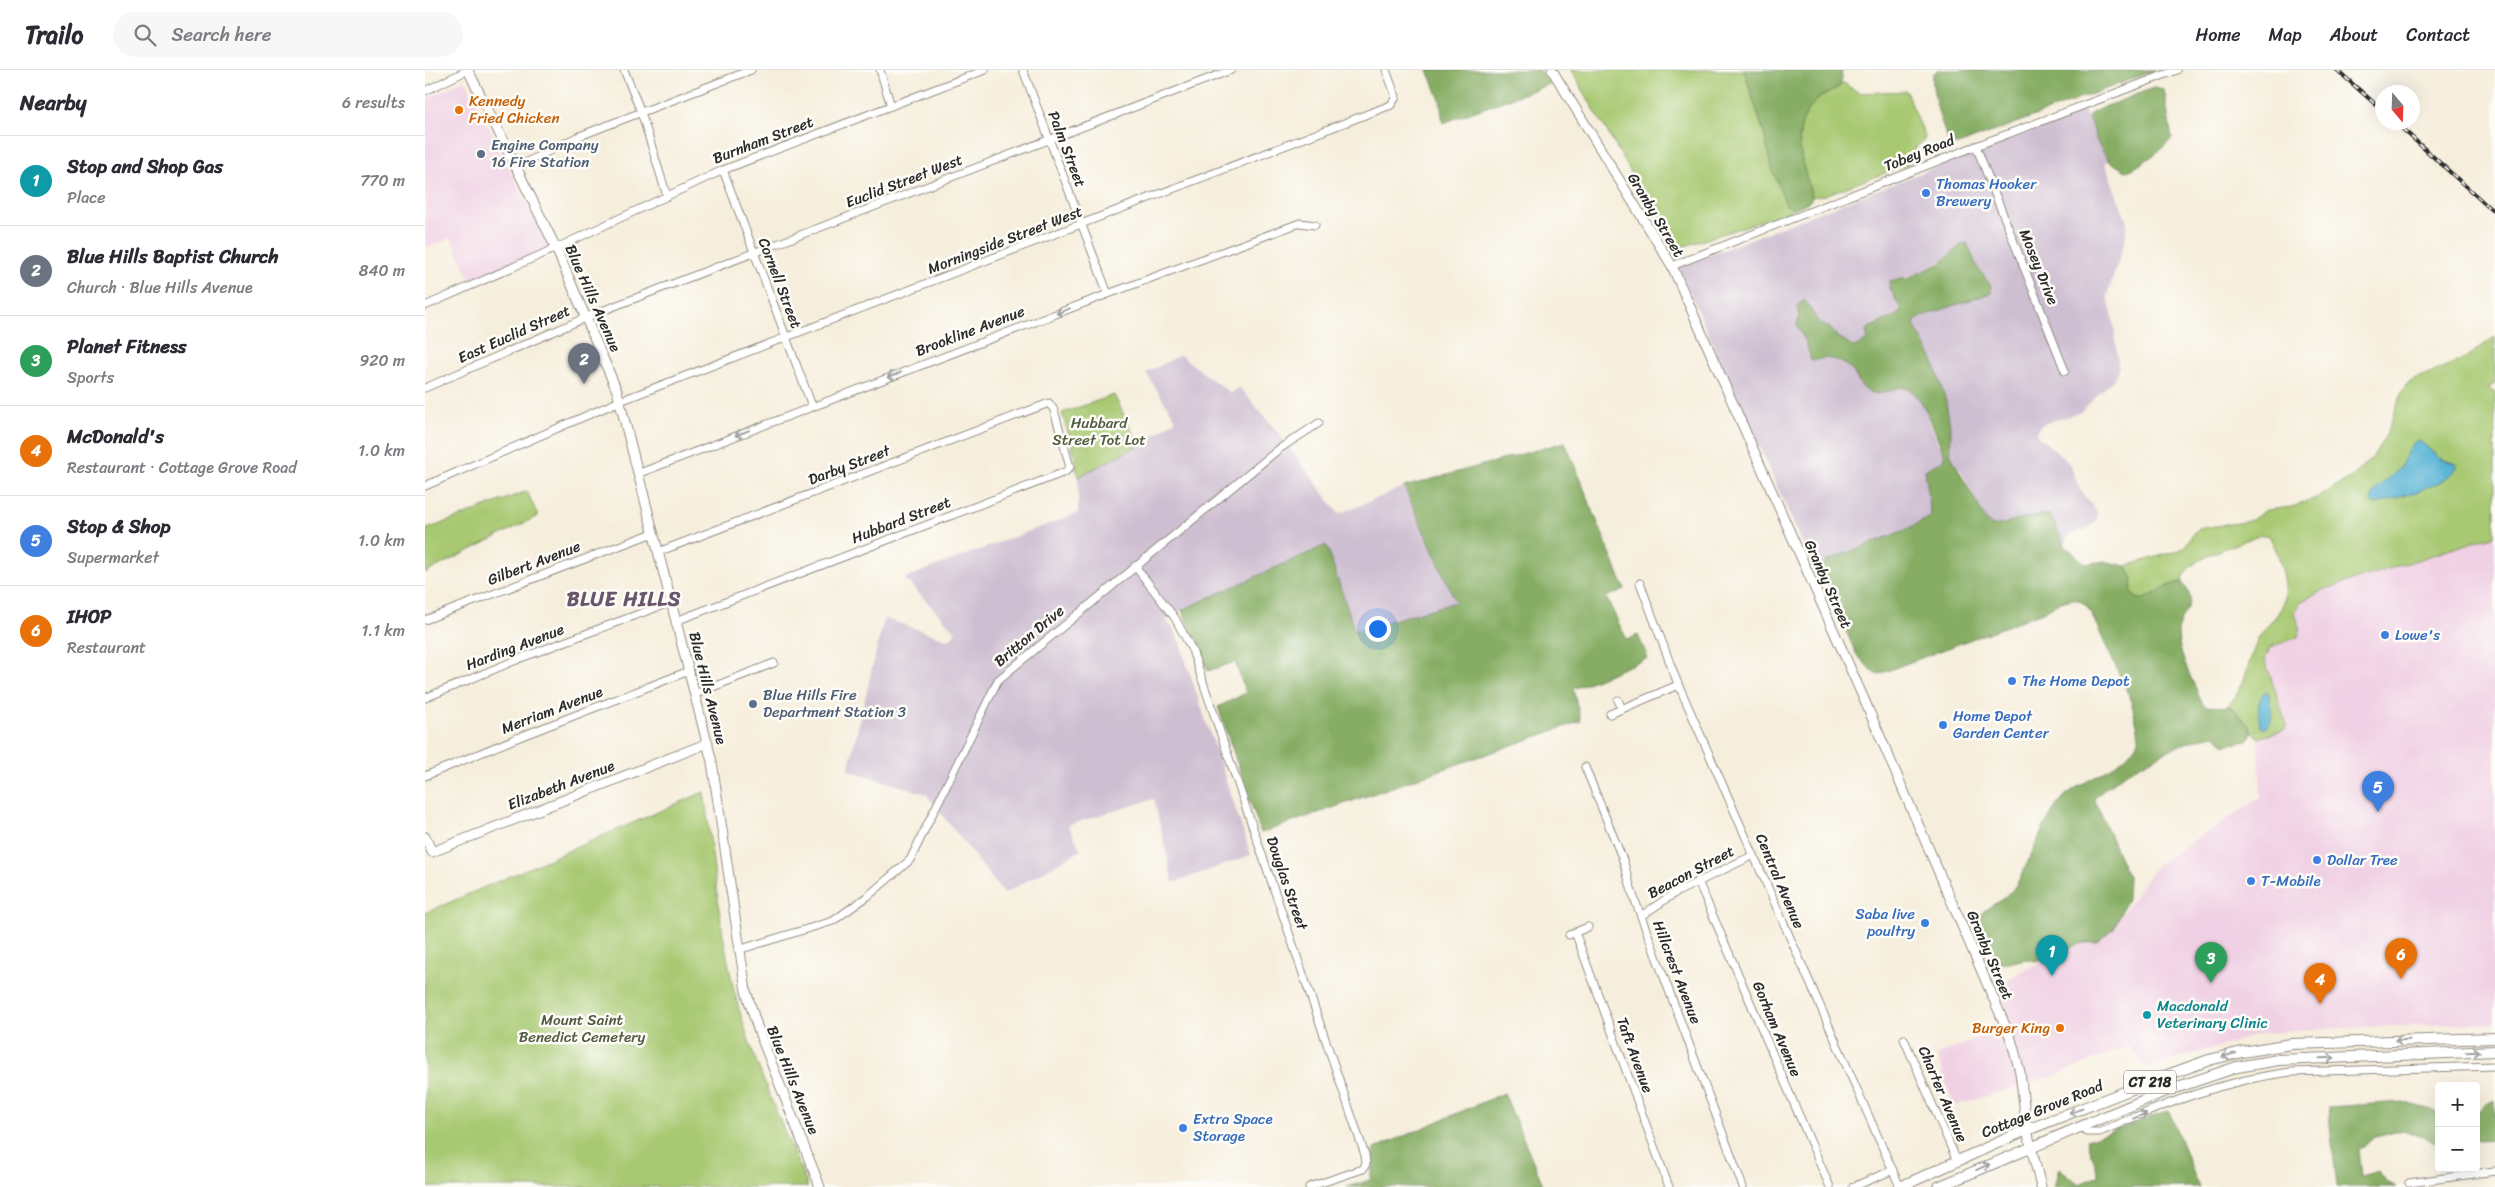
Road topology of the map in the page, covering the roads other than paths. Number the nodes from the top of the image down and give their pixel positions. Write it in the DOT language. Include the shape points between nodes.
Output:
graph roads {
  1 [pos="468,70"];
  2 [pos="624,70"];
  3 [pos="880,70"];
  4 [pos="985,70"];
  5 [pos="1023,70"];
  6 [pos="1231,70"];
  7 [pos="1386,70"];
  8 [pos="1552,70"];
  9 [pos="2177,70"];
  10 [pos="746,71"];
  11 [pos="425,92"];
  12 [pos="891,106"];
  13 [pos="641,112"];
  14 [pos="1049,140"];
  15 [pos="1976,146"];
  16 [pos="517,167"];
  17 [pos="723,170"];
  18 [pos="667,196"];
  19 [pos="1081,225"];
  20 [pos="1315,225"];
  21 [pos="556,248"];
  22 [pos="753,253"];
  23 [pos="1672,266"];
  24 [pos="1108,294"];
  25 [pos="425,306"];
  26 [pos="586,317"];
  27 [pos="785,338"];
  28 [pos="2065,371"];
  29 [pos="425,388"];
  30 [pos="620,401"];
  31 [pos="1049,403"];
  32 [pos="812,406"];
  33 [pos="1319,423"];
  34 [pos="637,474"];
  35 [pos="425,486"];
  36 [pos="653,533"];
  37 [pos="658,552"];
  38 [pos="1135,566"];
  39 [pos="1640,583"];
  40 [pos="671,602"];
  41 [pos="425,620"];
  42 [pos="676,621"];
  43 [pos="774,663"];
  44 [pos="689,671"];
  45 [pos="1678,685"];
  46 [pos="695,694"];
  47 [pos="425,698"];
  48 [pos="1617,700"];
  49 [pos="1622,709"];
  50 [pos="1610,714"];
  51 [pos="708,743"];
  52 [pos="1585,767"];
  53 [pos="425,776"];
  54 [pos="425,837"];
  55 [pos="428,853"];
  56 [pos="1754,855"];
  57 [pos="1698,881"];
  58 [pos="1641,916"];
  59 [pos="1588,927"];
  60 [pos="738,950"];
  61 [pos="1904,1038"];
  62 [pos="2451,1038"];
  63 [pos="2495,1038"];
  64 [pos="2277,1045"];
  65 [pos="2495,1052"];
  66 [pos="2450,1053"];
  67 [pos="2353,1056"];
  68 [pos="2278,1060"];
  69 [pos="2495,1066"];
  70 [pos="2353,1070"];
  71 [pos="2163,1092"];
  72 [pos="2168,1105"];
  73 [pos="2082,1126"];
  74 [pos="2027,1130"];
  75 [pos="2031,1146"];
  76 [pos="1957,1161"];
  77 [pos="1893,1170"];
  78 [pos="2495,1171"];
  79 [pos="2409,1183"];
  80 [pos="820,1187"];
  81 [pos="1309,1187"];
  82 [pos="1669,1187"];
  83 [pos="1743,1187"];
  84 [pos="1830,1187"];
  85 [pos="1853,1187"];
  86 [pos="1900,1187"];
  87 [pos="1938,1187"];
  88 [pos="2041,1187"];
  1 -- 11 [label="street"];
  1 -- 16 [label="main road, Blue Hills Avenue"];
  2 -- 13 [label="street"];
  3 -- 12 [label="street"];
  4 -- 12 [label="street, Burnham Street"];
  5 -- 14 [label="street, Palm Street"];
  6 -- 14 [label="street, Euclid Street West"];
  7 -- 19 [label="street, Morningside Street West" via="1396,94 1396,100 1387,107"];
  8 -- 23 [label="main road, Granby Street"];
  9 -- 15 [label="street, Tobey Road"];
  10 -- 13 [label="street"];
  12 -- 17 [label="street, Burnham Street"];
  13 -- 16 [label="street" via="577,137"];
  13 -- 18 [label="street"];
  14 -- 19 [label="street, Palm Street"];
  14 -- 22 [label="street, Euclid Street West"];
  15 -- 23 [label="street, Tobey Road"];
  15 -- 28 [label="street, Mosey Drive"];
  16 -- 21 [label="main road, Blue Hills Avenue"];
  17 -- 18 [label="street, Burnham Street"];
  17 -- 22 [label="street, Cornell Street"];
  18 -- 21 [label="street, Burnham Street"];
  19 -- 24 [label="street, Palm Street"];
  19 -- 27 [label="street, Morningside Street West"];
  20 -- 24 [label="street, Brookline Avenue" via="1300,223"];
  21 -- 25 [label="street, Burnham Street"];
  21 -- 26 [label="main road, Blue Hills Avenue"];
  22 -- 26 [label="street, Euclid Street West"];
  22 -- 27 [label="street, Cornell Street"];
  23 -- 74 [label="main road, Granby Street" via="2000,1012 2018,1062"];
  24 -- 32 [label="street, Brookline Avenue, one-way"];
  26 -- 29 [label="street, East Euclid Street"];
  26 -- 30 [label="main road, Blue Hills Avenue" via="611,372"];
  27 -- 30 [label="street, Morningside Street West"];
  27 -- 32 [label="street, Cornell Street"];
  30 -- 34 [label="main road, Blue Hills Avenue"];
  30 -- 35 [label="street, Morningside Street West"];
  31 -- 37 [label="street, Darby Street"];
  31 -- 42 [label="street, Hubbard Street" via="1070,467 1065,472"];
  32 -- 34 [label="street, Brookline Avenue, one-way"];
  33 -- 38 [label="street, Britton Drive" via="1279,449"];
  34 -- 36 [label="main road, Blue Hills Avenue"];
  36 -- 37 [label="main road, Blue Hills Avenue"];
  36 -- 41 [label="street, Gilbert Avenue"];
  37 -- 40 [label="main road, Blue Hills Avenue"];
  38 -- 60 [label="street, Britton Drive" via="998,680 910,860 833,921"];
  38 -- 81 [label="street, Douglas Street" via="1175,618 1192,650 1365,1155 1363,1169"];
  39 -- 45 [label="street, Central Avenue"];
  40 -- 42 [label="main road, Blue Hills Avenue"];
  40 -- 47 [label="street, Harding Avenue"];
  42 -- 44 [label="main road, Blue Hills Avenue"];
  43 -- 46 [label="street"];
  44 -- 46 [label="main road, Blue Hills Avenue"];
  44 -- 53 [label="street, Merriam Avenue"];
  45 -- 49 [label="street"];
  45 -- 56 [label="street, Central Avenue"];
  46 -- 51 [label="main road, Blue Hills Avenue"];
  48 -- 49 [label="street"];
  49 -- 50 [label="street"];
  51 -- 55 [label="main road, Elizabeth Avenue"];
  51 -- 60 [label="main road, Blue Hills Avenue"];
  52 -- 58 [label="street, Hillcrest Avenue" via="1623,860"];
  54 -- 55 [label="main road"];
  56 -- 57 [label="street, Beacon Street"];
  56 -- 77 [label="street, Central Avenue"];
  57 -- 58 [label="street, Beacon Street" via="1659,902"];
  57 -- 84 [label="street, Gorham Avenue"];
  58 -- 83 [label="street, Hillcrest Avenue"];
  59 -- 82 [label="street, Taft Avenue" via="1572,934"];
  60 -- 80 [label="main road, Blue Hills Avenue" via="750,1008"];
  61 -- 76 [label="street, Charter Avenue"];
  62 -- 63 [label="main road, Cottage Grove Road / CT 218"];
  62 -- 64 [label="main road, Cottage Grove Road / CT 218, one-way"];
  62 -- 66 [label="main road"];
  64 -- 68 [label="main road"];
  64 -- 74 [label="main road, Cottage Grove Road / CT 218, one-way" via="2209,1060"];
  66 -- 65 [label="main road, Cottage Grove Road / CT 218, one-way"];
  66 -- 67 [label="main road, Cottage Grove Road / CT 218"];
  68 -- 67 [label="main road, Cottage Grove Road / CT 218, one-way"];
  67 -- 70 [label="street"];
  68 -- 71 [label="main road, Cottage Grove Road / CT 218" via="2212,1074"];
  69 -- 70 [label="street, Cottage Grove Road"];
  70 -- 72 [label="street, Cottage Grove Road" via="2261,1076 2222,1085"];
  71 -- 72 [label="street"];
  71 -- 73 [label="main road, Cottage Grove Road / CT 218"];
  73 -- 72 [label="street, Cottage Grove Road, one-way" via="2087,1132 2100,1132"];
  73 -- 75 [label="main road, Cottage Grove Road / CT 218"];
  74 -- 75 [label="main road, Granby Street"];
  74 -- 76 [label="main road, Cottage Grove Road / CT 218"];
  87 -- 75 [label="main road, Cottage Grove Road / CT 218, one-way"];
  75 -- 88 [label="main road, Granby Street"];
  76 -- 86 [label="main road, Cottage Grove Road / CT 218"];
  77 -- 85 [label="street"];
  77 -- 86 [label="street, Central Avenue"];
  78 -- 79 [label="street"];
}
